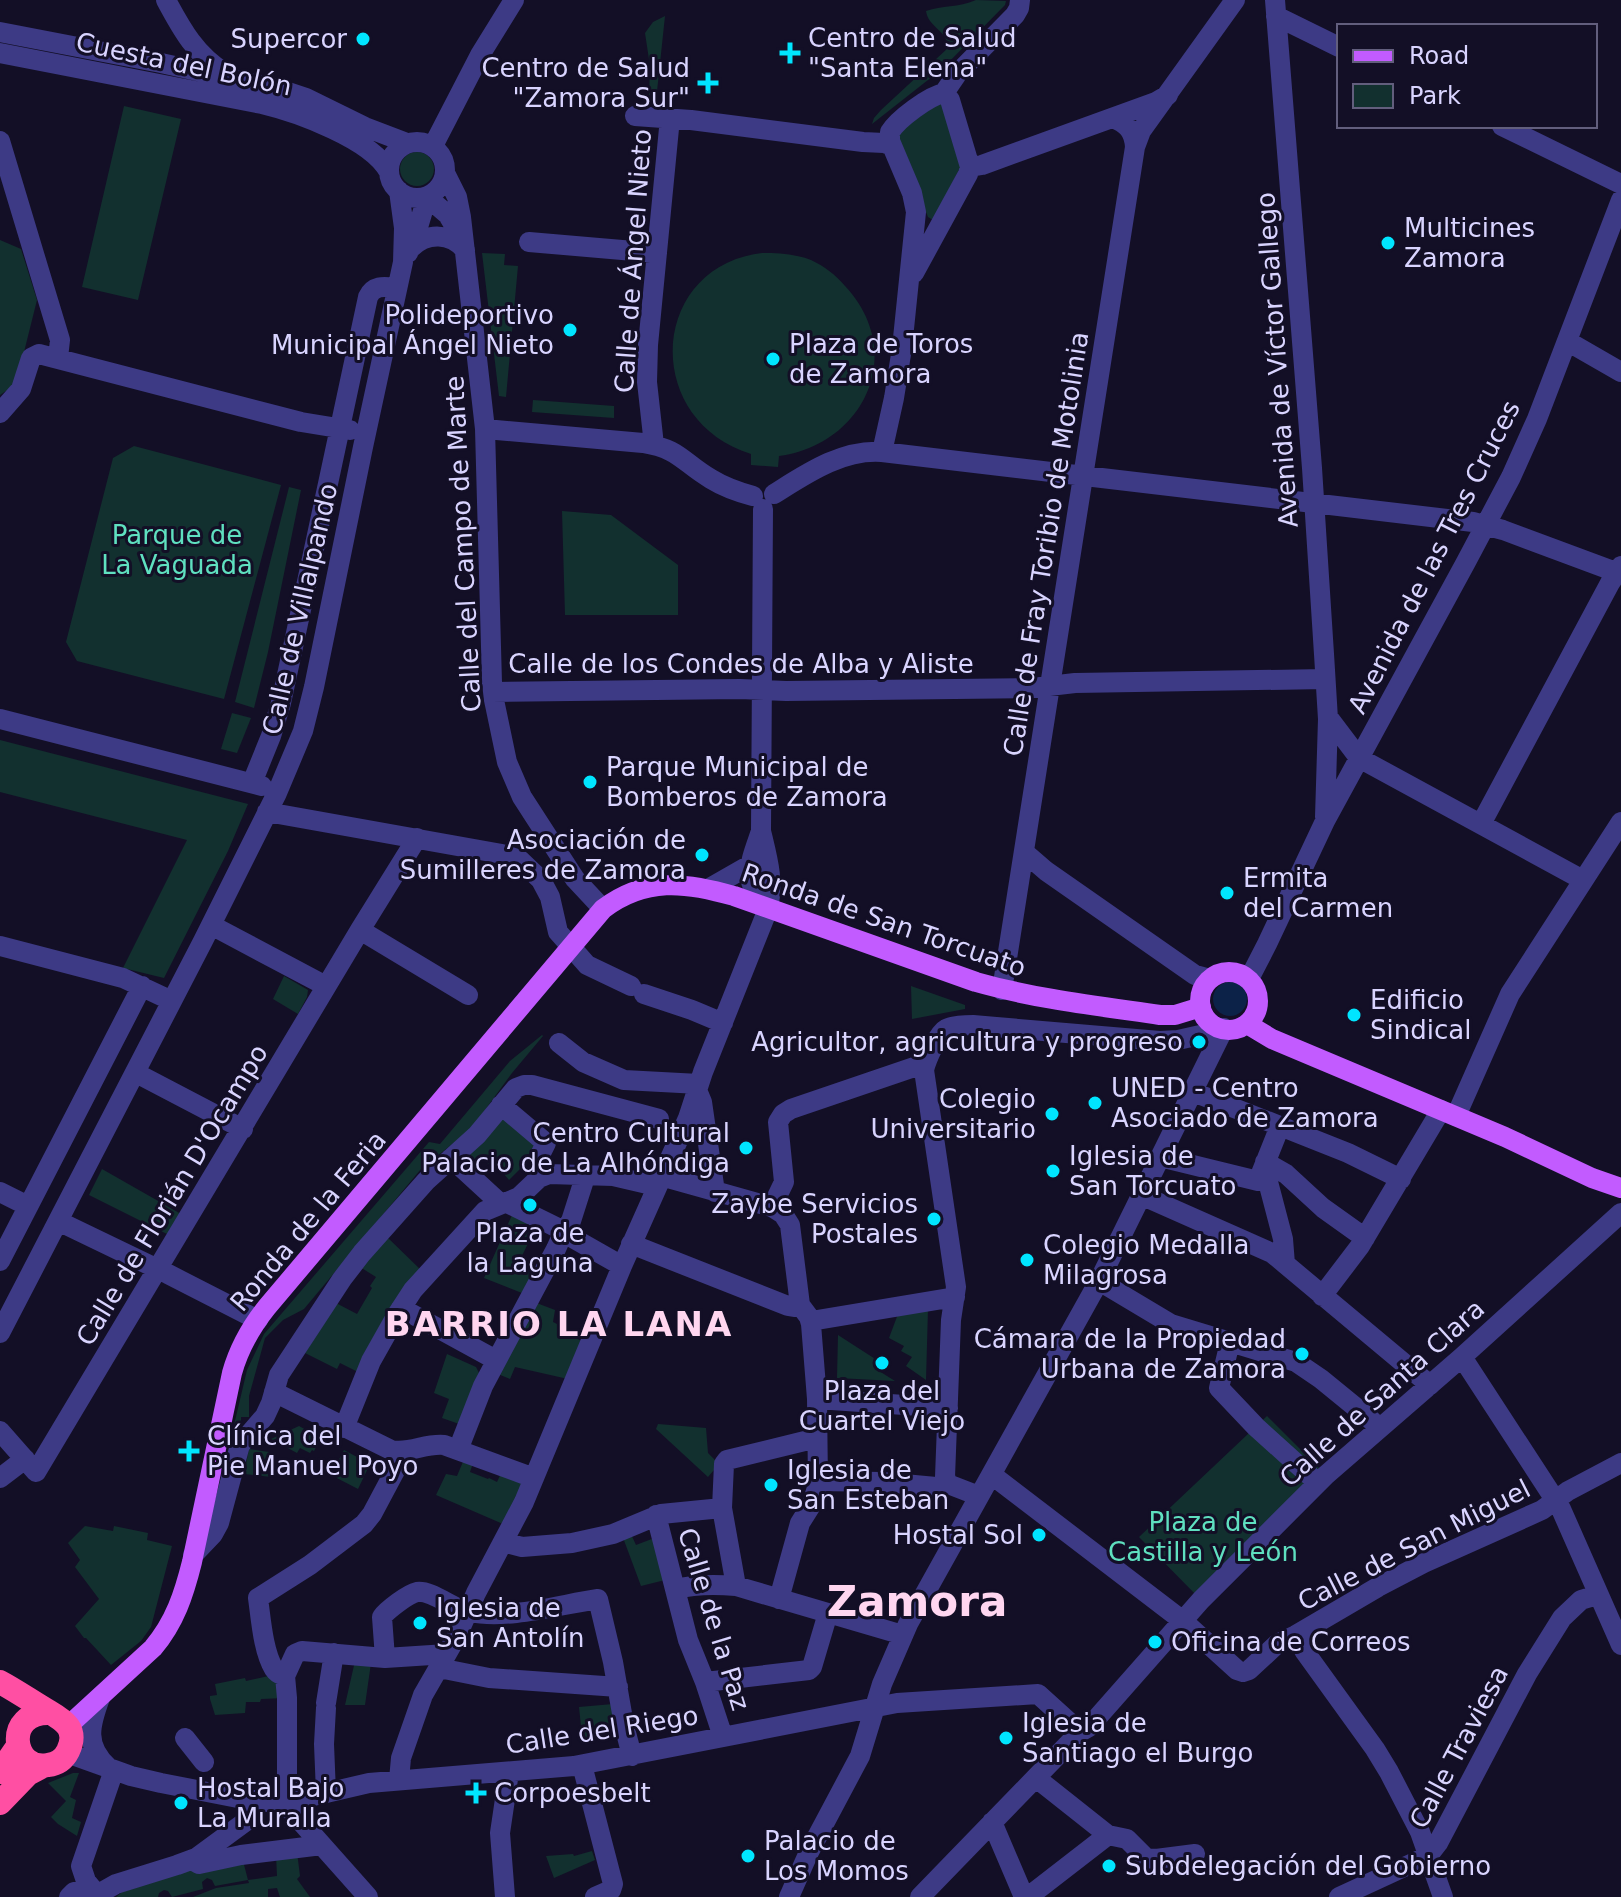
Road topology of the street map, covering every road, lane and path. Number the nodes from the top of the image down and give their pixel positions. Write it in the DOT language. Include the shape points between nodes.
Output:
graph roads {
  1 [pos="166,0"];
  2 [pos="514,0"];
  3 [pos="1020,0"];
  4 [pos="1235,0"];
  5 [pos="1275,8"];
  6 [pos="181,29"];
  7 [pos="0,32"];
  8 [pos="1337,46"];
  9 [pos="0,53"];
  10 [pos="161,63"];
  11 [pos="240,80"];
  12 [pos="944,93"];
  13 [pos="1168,95"];
  14 [pos="635,116"];
  15 [pos="670,118"];
  16 [pos="1112,118"];
  17 [pos="1506,128"];
  18 [pos="0,141"];
  19 [pos="407,143"];
  20 [pos="433,146"];
  21 [pos="892,146"];
  22 [pos="1135,147"];
  23 [pos="970,167"];
  24 [pos="389,172"];
  25 [pos="445,173"];
  26 [pos="1621,184"];
  27 [pos="399,191"];
  28 [pos="427,197"];
  29 [pos="1621,200"];
  30 [pos="916,212"];
  31 [pos="941,224"];
  32 [pos="529,242"];
  33 [pos="464,246"];
  34 [pos="657,253"];
  35 [pos="407,255"];
  36 [pos="910,282"];
  37 [pos="397,288"];
  38 [pos="1567,341"];
  39 [pos="58,358"];
  40 [pos="1621,372"];
  41 [pos="649,408"];
  42 [pos="0,413"];
  43 [pos="890,414"];
  44 [pos="340,428"];
  45 [pos="485,429"];
  46 [pos="365,434"];
  47 [pos="620,441"];
  48 [pos="654,445"];
  49 [pos="882,452"];
  50 [pos="843,457"];
  51 [pos="685,459"];
  52 [pos="1084,475"];
  53 [pos="763,499"];
  54 [pos="1314,503"];
  55 [pos="1485,525"];
  56 [pos="1620,571"];
  57 [pos="1325,679"];
  58 [pos="1049,687"];
  59 [pos="763,690"];
  60 [pos="493,692"];
  61 [pos="0,719"];
  62 [pos="1333,724"];
  63 [pos="1373,732"];
  64 [pos="1359,758"];
  65 [pos="252,783"];
  66 [pos="277,793"];
  67 [pos="267,812"];
  68 [pos="1325,821"];
  69 [pos="1621,822"];
  70 [pos="1481,824"];
  71 [pos="761,831"];
  72 [pos="417,838"];
  73 [pos="1024,852"];
  74 [pos="750,865"];
  75 [pos="1583,880"];
  76 [pos="708,889"];
  77 [pos="603,909"];
  78 [pos="768,909"];
  79 [pos="211,925"];
  80 [pos="360,930"];
  81 [pos="0,946"];
  82 [pos="571,947"];
  83 [pos="1210,979"];
  84 [pos="1249,979"];
  85 [pos="142,986"];
  86 [pos="326,986"];
  87 [pos="1002,990"];
  88 [pos="468,995"];
  89 [pos="172,1001"];
  90 [pos="1201,1007"];
  91 [pos="723,1023"];
  92 [pos="1247,1024"];
  93 [pos="1223,1028"];
  94 [pos="559,1043"];
  95 [pos="926,1063"];
  96 [pos="136,1073"];
  97 [pos="698,1087"];
  98 [pos="1193,1092"];
  99 [pos="501,1105"];
  100 [pos="1449,1113"];
  101 [pos="659,1119"];
  102 [pos="1280,1126"];
  103 [pos="68,1128"];
  104 [pos="243,1129"];
  105 [pos="98,1144"];
  106 [pos="1160,1157"];
  107 [pos="451,1158"];
  108 [pos="1263,1168"];
  109 [pos="586,1174"];
  110 [pos="542,1176"];
  111 [pos="1592,1178"];
  112 [pos="1401,1179"];
  113 [pos="659,1181"];
  114 [pos="1621,1188"];
  115 [pos="0,1192"];
  116 [pos="715,1192"];
  117 [pos="1141,1195"];
  118 [pos="1621,1202"];
  119 [pos="503,1203"];
  120 [pos="28,1206"];
  121 [pos="772,1207"];
  122 [pos="1621,1213"];
  123 [pos="58,1221"];
  124 [pos="564,1231"];
  125 [pos="1365,1238"];
  126 [pos="631,1244"];
  127 [pos="0,1261"];
  128 [pos="1285,1264"];
  129 [pos="622,1266"];
  130 [pos="159,1269"];
  131 [pos="1099,1281"];
  132 [pos="1322,1296"];
  133 [pos="955,1297"];
  134 [pos="401,1308"];
  135 [pos="806,1314"];
  136 [pos="258,1320"];
  137 [pos="0,1333"];
  138 [pos="1230,1342"];
  139 [pos="1462,1357"];
  140 [pos="496,1360"];
  141 [pos="1430,1385"];
  142 [pos="274,1392"];
  143 [pos="817,1399"];
  144 [pos="948,1408"];
  145 [pos="344,1428"];
  146 [pos="1379,1428"];
  147 [pos="0,1431"];
  148 [pos="817,1438"];
  149 [pos="458,1450"];
  150 [pos="405,1452"];
  151 [pos="25,1459"];
  152 [pos="1621,1463"];
  153 [pos="992,1475"];
  154 [pos="0,1478"];
  155 [pos="534,1478"];
  156 [pos="818,1481"];
  157 [pos="1318,1483"];
  158 [pos="948,1484"];
  159 [pos="979,1496"];
  160 [pos="1556,1500"];
  161 [pos="722,1508"];
  162 [pos="656,1515"];
  163 [pos="503,1542"];
  164 [pos="193,1555"];
  165 [pos="736,1586"];
  166 [pos="675,1589"];
  167 [pos="1599,1598"];
  168 [pos="779,1599"];
  169 [pos="467,1612"];
  170 [pos="828,1613"];
  171 [pos="1183,1621"];
  172 [pos="903,1635"];
  173 [pos="1296,1635"];
  174 [pos="1620,1639"];
  175 [pos="334,1653"];
  176 [pos="385,1658"];
  177 [pos="443,1661"];
  178 [pos="285,1676"];
  179 [pos="0,1682"];
  180 [pos="705,1682"];
  181 [pos="618,1687"];
  182 [pos="0,1688"];
  183 [pos="100,1698"];
  184 [pos="875,1707"];
  185 [pos="59,1719"];
  186 [pos="1080,1732"];
  187 [pos="723,1737"];
  188 [pos="18,1738"];
  189 [pos="185,1738"];
  190 [pos="67,1753"];
  191 [pos="632,1756"];
  192 [pos="582,1765"];
  193 [pos="43,1766"];
  194 [pos="111,1769"];
  195 [pos="0,1772"];
  196 [pos="509,1772"];
  197 [pos="1036,1778"];
  198 [pos="399,1780"];
  199 [pos="208,1793"];
  200 [pos="326,1793"];
  201 [pos="255,1800"];
  202 [pos="287,1802"];
  203 [pos="0,1803"];
  204 [pos="992,1822"];
  205 [pos="1417,1825"];
  206 [pos="1444,1833"];
  207 [pos="1111,1835"];
  208 [pos="322,1845"];
  209 [pos="1195,1854"];
  210 [pos="1428,1856"];
  211 [pos="192,1860"];
  212 [pos="94,1896"];
  213 [pos="69,1897"];
  214 [pos="368,1897"];
  215 [pos="505,1897"];
  216 [pos="595,1897"];
  217 [pos="789,1897"];
  218 [pos="920,1897"];
  219 [pos="1026,1897"];
  220 [pos="1339,1897"];
  221 [pos="1443,1897"];
  1 -- 6 [label="street"];
  2 -- 20 [label="street"];
  3 -- 12 [label="street" via="1015,15"];
  4 -- 13 [label="street"];
  5 -- 8 [label="street"];
  5 -- 54 [label="street, Avenida de Víctor Gallego"];
  6 -- 10 [label="street" via="183,50"];
  6 -- 11 [label="street" via="204,58"];
  7 -- 10 [label="street, Cuesta del Bolón"];
  9 -- 24 [label="street, Cuesta del Bolón" via="296,113 347,137"];
  10 -- 11 [label="street, Cuesta del Bolón"];
  11 -- 19 [label="street, Cuesta del Bolón" via="306,98"];
  12 -- 21 [label="street" via="892,127"];
  12 -- 23 [label="street"];
  13 -- 16 [label="street"];
  13 -- 22 [label="street"];
  14 -- 15 [label="street"];
  15 -- 21 [label="street"];
  15 -- 34 [label="street, Calle de Ángel Nieto"];
  16 -- 22 [label="street" via="1127,125"];
  16 -- 23 [label="street"];
  17 -- 26 [label="street"];
  18 -- 39 [label="street" via="60,340"];
  19 -- 20 [label="street"];
  19 -- 24 [label="street" via="391,158"];
  20 -- 25 [label="street" via="444,159"];
  21 -- 30 [label="street"];
  22 -- 52 [label="street, Calle de Fray Toribio de Motolinia"];
  23 -- 31 [label="street"];
  24 -- 27 [label="street"];
  25 -- 28 [label="street" via="439,188"];
  25 -- 33 [label="street, Calle del Campo de Marte" via="459,203"];
  27 -- 28 [label="street"];
  27 -- 35 [label="street, Calle de Villalpando"];
  28 -- 33 [label="street, Calle del Campo de Marte" via="448,215"];
  28 -- 35 [label="street, Calle de Villalpando"];
  29 -- 38 [label="street, Avenida de las Tres Cruces"];
  30 -- 31 [label="street" via="926,225"];
  30 -- 36 [label="street"];
  31 -- 36 [label="street"];
  32 -- 34 [label="street"];
  33 -- 35 [label="street" via="443,236 426,238"];
  33 -- 45 [label="street, Calle del Campo de Marte"];
  34 -- 41 [label="street, Calle de Ángel Nieto" via="648,345"];
  35 -- 37 [label="street, Calle de Villalpando"];
  36 -- 43 [label="street"];
  37 -- 44 [label="street, Calle de Villalpando" via="373,289 368,297"];
  37 -- 46 [label="street, Calle de Villalpando"];
  38 -- 40 [label="street"];
  38 -- 55 [label="street, Avenida de las Tres Cruces" via="1530,434"];
  39 -- 42 [label="street" via="31,358 21,389"];
  39 -- 44 [label="street"];
  41 -- 47 [label="street, Calle de Ángel Nieto" via="635,433"];
  41 -- 48 [label="street, Calle de Ángel Nieto"];
  41 -- 51 [label="street, Calle de Ángel Nieto"];
  43 -- 49 [label="street"];
  43 -- 50 [label="street"];
  44 -- 46 [label="street"];
  44 -- 65 [label="street, Calle de Villalpando" via="281,703"];
  45 -- 47 [label="street"];
  45 -- 60 [label="street, Calle del Campo de Marte"];
  46 -- 66 [label="street, Calle de Villalpando" via="308,713"];
  47 -- 48 [label="street"];
  48 -- 51 [label="street"];
  49 -- 50 [label="street"];
  49 -- 52 [label="street"];
  50 -- 53 [label="street"];
  51 -- 53 [label="street" via="713,480"];
  52 -- 54 [label="street"];
  52 -- 58 [label="street, Calle de Fray Toribio de Motolinia"];
  53 -- 59 [label="street"];
  54 -- 55 [label="street"];
  54 -- 57 [label="street, Avenida de Víctor Gallego"];
  55 -- 56 [label="street"];
  55 -- 63 [label="street, Avenida de las Tres Cruces"];
  56 -- 70 [label="street"];
  57 -- 58 [label="street, Calle de los Condes de Alba y Aliste"];
  57 -- 62 [label="street, Avenida de Víctor Gallego"];
  58 -- 59 [label="street, Calle de los Condes de Alba y Aliste"];
  58 -- 73 [label="street, Calle de Fray Toribio de Motolinia"];
  59 -- 60 [label="street, Calle de los Condes de Alba y Aliste"];
  59 -- 71 [label="street"];
  60 -- 77 [label="street, Calle del Campo de Marte" via="507,762 524,802 579,884"];
  61 -- 65 [label="street"];
  62 -- 63 [label="street" via="1357,735"];
  62 -- 64 [label="street"];
  62 -- 68 [label="street, Avenida de Víctor Gallego"];
  63 -- 64 [label="street, Avenida de las Tres Cruces"];
  64 -- 68 [label="street, Avenida de Víctor Gallego"];
  64 -- 70 [label="street"];
  65 -- 66 [label="street"];
  66 -- 67 [label="street, Calle de Villalpando"];
  67 -- 72 [label="street"];
  67 -- 79 [label="street, Calle de Villalpando"];
  68 -- 84 [label="street, Avenida de Víctor Gallego"];
  69 -- 75 [label="street"];
  70 -- 75 [label="street"];
  71 -- 74 [label="street"];
  71 -- 78 [label="street" via="771,875"];
  72 -- 80 [label="street, Calle de Florián D'Ocampo"];
  72 -- 82 [label="street" via="520,860 546,888 558,932"];
  73 -- 83 [label="street" via="1195,975"];
  73 -- 87 [label="street, Calle de Fray Toribio de Motolinia"];
  74 -- 76 [label="street"];
  74 -- 78 [label="street" via="756,896"];
  75 -- 100 [label="street" via="1510,994"];
  76 -- 77 [label="main road, Ronda de San Torcuato" via="642,888"];
  76 -- 78 [label="main road, Ronda de San Torcuato"];
  77 -- 82 [label="main road, Ronda de la Feria"];
  78 -- 87 [label="main road, Ronda de San Torcuato"];
  78 -- 91 [label="street"];
  79 -- 86 [label="street"];
  79 -- 89 [label="street, Calle de Villalpando"];
  80 -- 86 [label="street, Calle de Florián D'Ocampo"];
  80 -- 88 [label="street"];
  81 -- 85 [label="street"];
  82 -- 91 [label="street" via="590,967"];
  82 -- 136 [label="main road, Ronda de la Feria"];
  83 -- 84 [label="main road" via="1229,972"];
  83 -- 90 [label="main road" via="1201,993"];
  84 -- 92 [label="main road" via="1259,1005"];
  85 -- 89 [label="street"];
  85 -- 103 [label="street"];
  86 -- 104 [label="street, Calle de Florián D'Ocampo"];
  87 -- 90 [label="main road, Ronda de San Torcuato" via="1160,1015"];
  89 -- 96 [label="street, Calle de Villalpando"];
  90 -- 93 [label="main road"];
  91 -- 97 [label="street"];
  92 -- 93 [label="main road"];
  92 -- 100 [label="main road"];
  93 -- 95 [label="street" via="1160,1041 965,1025 943,1031"];
  93 -- 98 [label="street"];
  94 -- 97 [label="street" via="583,1062 624,1080"];
  95 -- 121 [label="street" via="781,1116 784,1182"];
  95 -- 133 [label="street"];
  96 -- 104 [label="street"];
  96 -- 105 [label="street, Calle de Villalpando"];
  97 -- 113 [label="street"];
  97 -- 116 [label="street"];
  98 -- 102 [label="street"];
  98 -- 106 [label="street"];
  99 -- 101 [label="street" via="516,1088 528,1085"];
  99 -- 107 [label="street"];
  99 -- 110 [label="street" via="546,1143 540,1155"];
  100 -- 111 [label="main road"];
  100 -- 112 [label="street"];
  102 -- 108 [label="street"];
  102 -- 112 [label="street"];
  103 -- 105 [label="street"];
  103 -- 120 [label="street"];
  104 -- 130 [label="street, Calle de Florián D'Ocampo"];
  105 -- 123 [label="street, Calle de Villalpando"];
  106 -- 108 [label="street" via="1258,1181"];
  106 -- 117 [label="street"];
  107 -- 119 [label="street"];
  107 -- 142 [label="street" via="351,1267 281,1371"];
  108 -- 125 [label="street" via="1286,1174"];
  108 -- 128 [label="street"];
  109 -- 110 [label="street"];
  109 -- 113 [label="street"];
  109 -- 124 [label="street"];
  110 -- 119 [label="street"];
  111 -- 114 [label="main road"];
  111 -- 118 [label="main road"];
  112 -- 125 [label="street"];
  113 -- 116 [label="street"];
  113 -- 126 [label="street"];
  115 -- 120 [label="street"];
  116 -- 121 [label="street"];
  117 -- 128 [label="street" via="1272,1253"];
  117 -- 131 [label="street"];
  119 -- 124 [label="street"];
  119 -- 134 [label="street" via="478,1219"];
  120 -- 127 [label="street"];
  121 -- 135 [label="street" via="790,1225"];
  122 -- 139 [label="street, Calle de Santa Clara"];
  123 -- 130 [label="street"];
  123 -- 137 [label="street, Calle de Villalpando"];
  124 -- 129 [label="street"];
  124 -- 140 [label="street"];
  125 -- 132 [label="street"];
  126 -- 129 [label="street"];
  126 -- 135 [label="street"];
  128 -- 132 [label="street"];
  129 -- 155 [label="street"];
  130 -- 136 [label="street"];
  130 -- 151 [label="street, Calle de Florián D'Ocampo" via="36,1472"];
  131 -- 138 [label="street" via="1171,1324"];
  131 -- 153 [label="street"];
  132 -- 141 [label="street"];
  133 -- 135 [label="street"];
  133 -- 144 [label="street"];
  134 -- 140 [label="street"];
  134 -- 145 [label="street" via="371,1361"];
  135 -- 143 [label="street"];
  136 -- 164 [label="main road, Ronda de la Feria" via="232,1373"];
  138 -- 146 [label="street" via="1296,1362"];
  138 -- 157 [label="street" via="1219,1388"];
  139 -- 141 [label="street, Calle de Santa Clara"];
  139 -- 160 [label="street"];
  140 -- 149 [label="street"];
  141 -- 146 [label="street, Calle de Santa Clara"];
  142 -- 145 [label="street"];
  142 -- 164 [label="street" via="265,1416 238,1450 216,1529"];
  143 -- 144 [label="street"];
  143 -- 148 [label="street"];
  144 -- 158 [label="street"];
  145 -- 150 [label="street" via="386,1449"];
  146 -- 157 [label="street, Calle de Santa Clara"];
  147 -- 151 [label="street"];
  148 -- 156 [label="street"];
  148 -- 161 [label="street" via="727,1460"];
  149 -- 150 [label="street" via="433,1444"];
  149 -- 155 [label="street"];
  150 -- 178 [label="street" via="361,1527 258,1598 271,1660"];
  151 -- 154 [label="street, Calle de Florián D'Ocampo"];
  152 -- 160 [label="street, Calle de San Miguel"];
  153 -- 159 [label="street"];
  153 -- 171 [label="street"];
  155 -- 163 [label="street"];
  156 -- 158 [label="street"];
  156 -- 168 [label="street"];
  157 -- 171 [label="street, Calle de Santa Clara"];
  158 -- 159 [label="street"];
  159 -- 172 [label="street"];
  160 -- 167 [label="street"];
  160 -- 173 [label="street, Calle de San Miguel" via="1424,1563"];
  161 -- 162 [label="street"];
  161 -- 165 [label="street"];
  162 -- 163 [label="street" via="614,1534 577,1542 531,1547"];
  162 -- 166 [label="street, Calle de la Paz"];
  163 -- 169 [label="street"];
  164 -- 183 [label="main road, Ronda de la Feria" via="182,1599 165,1633"];
  165 -- 166 [label="street"];
  165 -- 168 [label="street"];
  166 -- 180 [label="street, Calle de la Paz"];
  167 -- 174 [label="street"];
  167 -- 206 [label="street, Calle Traviesa" via="1581,1600 1562,1618"];
  168 -- 170 [label="street"];
  169 -- 176 [label="street" via="415,1592 381,1620"];
  169 -- 177 [label="street"];
  169 -- 181 [label="street" via="502,1614 598,1599"];
  170 -- 172 [label="street"];
  170 -- 180 [label="street" via="809,1670"];
  171 -- 173 [label="street, Calle de San Miguel" via="1240,1672"];
  171 -- 186 [label="street, Calle de Santa Clara"];
  172 -- 184 [label="street"];
  173 -- 205 [label="street" via="1382,1760"];
  175 -- 176 [label="street"];
  175 -- 178 [label="street" via="297,1652"];
  175 -- 200 [label="street" via="326,1705"];
  176 -- 177 [label="street"];
  177 -- 181 [label="street" via="494,1678"];
  177 -- 198 [label="street" via="420,1703"];
  178 -- 202 [label="street"];
  179 -- 185 [label="highway"];
  180 -- 187 [label="street, Calle de la Paz"];
  181 -- 191 [label="street"];
  182 -- 188 [label="highway"];
  183 -- 185 [label="main road, Ronda de la Feria"];
  183 -- 194 [label="street" via="91,1738 95,1752"];
  184 -- 186 [label="street, Calle del Riego" via="1038,1694"];
  184 -- 187 [label="street, Calle del Riego"];
  184 -- 217 [label="street" via="860,1756"];
  185 -- 188 [label="highway" via="37,1713 24,1722"];
  185 -- 190 [label="highway" via="71,1741"];
  186 -- 197 [label="street, Calle de Santa Clara"];
  187 -- 191 [label="street, Calle del Riego"];
  188 -- 193 [label="highway" via="29,1762"];
  188 -- 195 [label="highway"];
  189 -- 199 [label="street" via="206,1766"];
  190 -- 193 [label="highway"];
  190 -- 194 [label="street, Calle del Riego"];
  191 -- 192 [label="street, Calle del Riego"];
  192 -- 196 [label="street, Calle del Riego"];
  192 -- 216 [label="street" via="613,1884"];
  193 -- 203 [label="highway"];
  194 -- 199 [label="street, Calle del Riego"];
  194 -- 212 [label="street" via="81,1866"];
  196 -- 198 [label="street, Calle del Riego"];
  196 -- 215 [label="street" via="500,1833"];
  197 -- 204 [label="street, Calle de Santa Clara"];
  197 -- 207 [label="street"];
  198 -- 200 [label="street, Calle del Riego"];
  199 -- 201 [label="street, Calle del Riego"];
  200 -- 202 [label="street, Calle del Riego"];
  201 -- 202 [label="street, Calle del Riego"];
  201 -- 211 [label="street" via="245,1822"];
  202 -- 208 [label="street"];
  204 -- 218 [label="street, Calle de Santa Clara"];
  204 -- 219 [label="street"];
  205 -- 206 [label="street"];
  205 -- 210 [label="street"];
  206 -- 210 [label="street, Calle Traviesa"];
  207 -- 209 [label="street" via="1127,1839 1151,1860"];
  207 -- 219 [label="street"];
  208 -- 211 [label="street" via="199,1864"];
  208 -- 214 [label="street"];
  210 -- 220 [label="street, Calle Traviesa"];
  210 -- 221 [label="street"];
  211 -- 212 [label="street" via="120,1882"];
  212 -- 213 [label="street" via="79,1891"];
}
